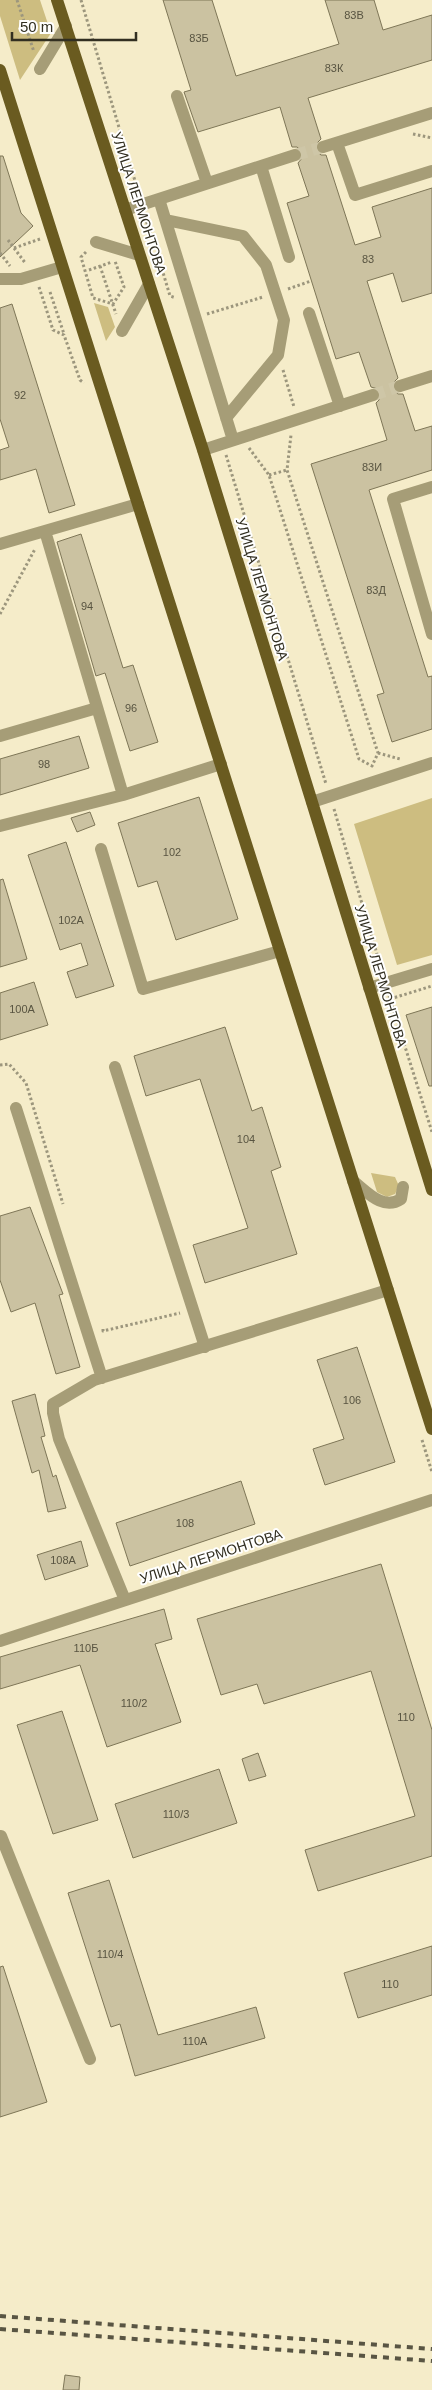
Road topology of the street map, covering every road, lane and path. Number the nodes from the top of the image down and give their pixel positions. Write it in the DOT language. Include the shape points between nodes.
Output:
graph roads {
  1 [pos="17,0"];
  2 [pos="57,0"];
  3 [pos="81,0"];
  4 [pos="66,26"];
  5 [pos="40,69"];
  6 [pos="0,70"];
  7 [pos="177,96"];
  8 [pos="432,113"];
  9 [pos="337,143"];
  10 [pos="323,147"];
  11 [pos="295,155"];
  12 [pos="261,166"];
  13 [pos="432,171"];
  14 [pos="207,183"];
  15 [pos="150,204"];
  16 [pos="125,210"];
  17 [pos="166,220"];
  18 [pos="43,238"];
  19 [pos="152,239"];
  20 [pos="8,240"];
  21 [pos="96,242"];
  22 [pos="110,246"];
  23 [pos="14,248"];
  24 [pos="0,252"];
  25 [pos="139,254"];
  26 [pos="288,257"];
  27 [pos="159,259"];
  28 [pos="113,262"];
  29 [pos="100,266"];
  30 [pos="62,268"];
  31 [pos="31,270"];
  32 [pos="89,270"];
  33 [pos="15,271"];
  34 [pos="0,279"];
  35 [pos="311,281"];
  36 [pos="149,284"];
  37 [pos="287,289"];
  38 [pos="176,290"];
  39 [pos="50,292"];
  40 [pos="110,297"];
  41 [pos="257,299"];
  42 [pos="309,313"];
  43 [pos="196,318"];
  44 [pos="122,331"];
  45 [pos="64,334"];
  46 [pos="278,355"];
  47 [pos="432,376"];
  48 [pos="400,386"];
  49 [pos="373,395"];
  50 [pos="340,406"];
  51 [pos="226,418"];
  52 [pos="293,421"];
  53 [pos="228,441"];
  54 [pos="203,450"];
  55 [pos="287,470"];
  56 [pos="270,475"];
  57 [pos="432,487"];
  58 [pos="138,504"];
  59 [pos="44,531"];
  60 [pos="0,544"];
  61 [pos="0,614"];
  62 [pos="432,634"];
  63 [pos="97,708"];
  64 [pos="0,736"];
  65 [pos="378,753"];
  66 [pos="394,757"];
  67 [pos="432,763"];
  68 [pos="221,764"];
  69 [pos="123,795"];
  70 [pos="330,796"];
  71 [pos="312,802"];
  72 [pos="0,826"];
  73 [pos="101,848"];
  74 [pos="280,951"];
  75 [pos="432,969"];
  76 [pos="386,983"];
  77 [pos="432,986"];
  78 [pos="369,988"];
  79 [pos="390,999"];
  80 [pos="0,1065"];
  81 [pos="115,1067"];
  82 [pos="16,1108"];
  83 [pos="432,1132"];
  84 [pos="353,1181"];
  85 [pos="404,1187"];
  86 [pos="432,1190"];
  87 [pos="65,1208"];
  88 [pos="388,1290"];
  89 [pos="193,1310"];
  90 [pos="100,1322"];
  91 [pos="205,1347"];
  92 [pos="102,1378"];
  93 [pos="431,1422"];
  94 [pos="432,1500"];
  95 [pos="125,1600"];
  96 [pos="0,1641"];
  97 [pos="0,1834"];
  98 [pos="0,1854"];
  99 [pos="90,2059"];
  1 -- 5 [label="path"];
  2 -- 4 [label="main road, УЛИЦА ЛЕРМОНТОВА"];
  3 -- 15 [label="path" via="139,195"];
  4 -- 5 [label="street"];
  4 -- 16 [label="main road, УЛИЦА ЛЕРМОНТОВА"];
  6 -- 30 [label="main road"];
  7 -- 14 [label="street"];
  8 -- 9 [label="street"];
  9 -- 10 [label="street"];
  9 -- 13 [label="street" via="355,195"];
  11 -- 12 [label="street"];
  12 -- 14 [label="street"];
  12 -- 26 [label="street"];
  14 -- 15 [label="street"];
  15 -- 16 [label="street"];
  15 -- 17 [label="street"];
  15 -- 19 [label="path"];
  16 -- 25 [label="main road, УЛИЦА ЛЕРМОНТОВА"];
  17 -- 43 [label="street"];
  17 -- 46 [label="street" via="243,236 266,265 284,320"];
  18 -- 23 [label="path"];
  20 -- 23 [label="path"];
  21 -- 22 [label="street"];
  21 -- 22 [label="path" via="81,257 93,298 113,304 124,287"];
  22 -- 25 [label="street"];
  23 -- 31 [label="path"];
  24 -- 33 [label="path"];
  25 -- 36 [label="main road, УЛИЦА ЛЕРМОНТОВА"];
  27 -- 38 [label="path" via="170,296 177,299"];
  28 -- 29 [label="path"];
  29 -- 32 [label="path"];
  29 -- 40 [label="path"];
  30 -- 34 [label="street" via="21,279"];
  30 -- 58 [label="main road"];
  35 -- 37 [label="path"];
  36 -- 44 [label="street"];
  36 -- 54 [label="main road, УЛИЦА ЛЕРМОНТОВА"];
  39 -- 45 [label="path"];
  41 -- 43 [label="path"];
  42 -- 50 [label="street"];
  43 -- 51 [label="street"];
  46 -- 51 [label="street"];
  46 -- 52 [label="path" via="295,410"];
  47 -- 48 [label="street"];
  49 -- 50 [label="street"];
  50 -- 52 [label="street"];
  51 -- 53 [label="street"];
  52 -- 53 [label="street"];
  52 -- 55 [label="path"];
  53 -- 54 [label="street"];
  53 -- 56 [label="path" via="250,449"];
  53 -- 70 [label="path"];
  54 -- 71 [label="main road, УЛИЦА ЛЕРМОНТОВА"];
  55 -- 56 [label="path"];
  55 -- 65 [label="path"];
  56 -- 65 [label="path" via="359,759 372,766"];
  57 -- 62 [label="street" via="393,499"];
  58 -- 59 [label="street"];
  58 -- 68 [label="main road"];
  59 -- 60 [label="street"];
  59 -- 61 [label="path"];
  59 -- 63 [label="street"];
  63 -- 64 [label="street"];
  63 -- 69 [label="street"];
  65 -- 66 [label="path"];
  67 -- 70 [label="street"];
  68 -- 69 [label="street"];
  68 -- 74 [label="main road"];
  69 -- 72 [label="street"];
  70 -- 71 [label="street"];
  70 -- 76 [label="path"];
  71 -- 78 [label="main road, УЛИЦА ЛЕРМОНТОВА"];
  73 -- 74 [label="street" via="143,989"];
  74 -- 84 [label="main road"];
  75 -- 76 [label="street"];
  76 -- 78 [label="street"];
  76 -- 79 [label="path"];
  77 -- 79 [label="path"];
  78 -- 86 [label="main road, УЛИЦА ЛЕРМОНТОВА"];
  79 -- 83 [label="path"];
  80 -- 87 [label="path" via="9,1064 26,1084"];
  81 -- 89 [label="street"];
  82 -- 92 [label="street"];
  84 -- 85 [label="street" via="387,1204 401,1199"];
  84 -- 88 [label="main road"];
  88 -- 91 [label="street"];
  88 -- 93 [label="main road"];
  89 -- 90 [label="path" via="103,1331"];
  89 -- 91 [label="street"];
  91 -- 92 [label="street"];
  92 -- 95 [label="street" via="53,1404 53,1413 60,1439"];
  94 -- 95 [label="street, УЛИЦА ЛЕРМОНТОВА"];
  95 -- 96 [label="street, УЛИЦА ЛЕРМОНТОВА"];
  97 -- 98 [label="street"];
  97 -- 99 [label="street"];
}
